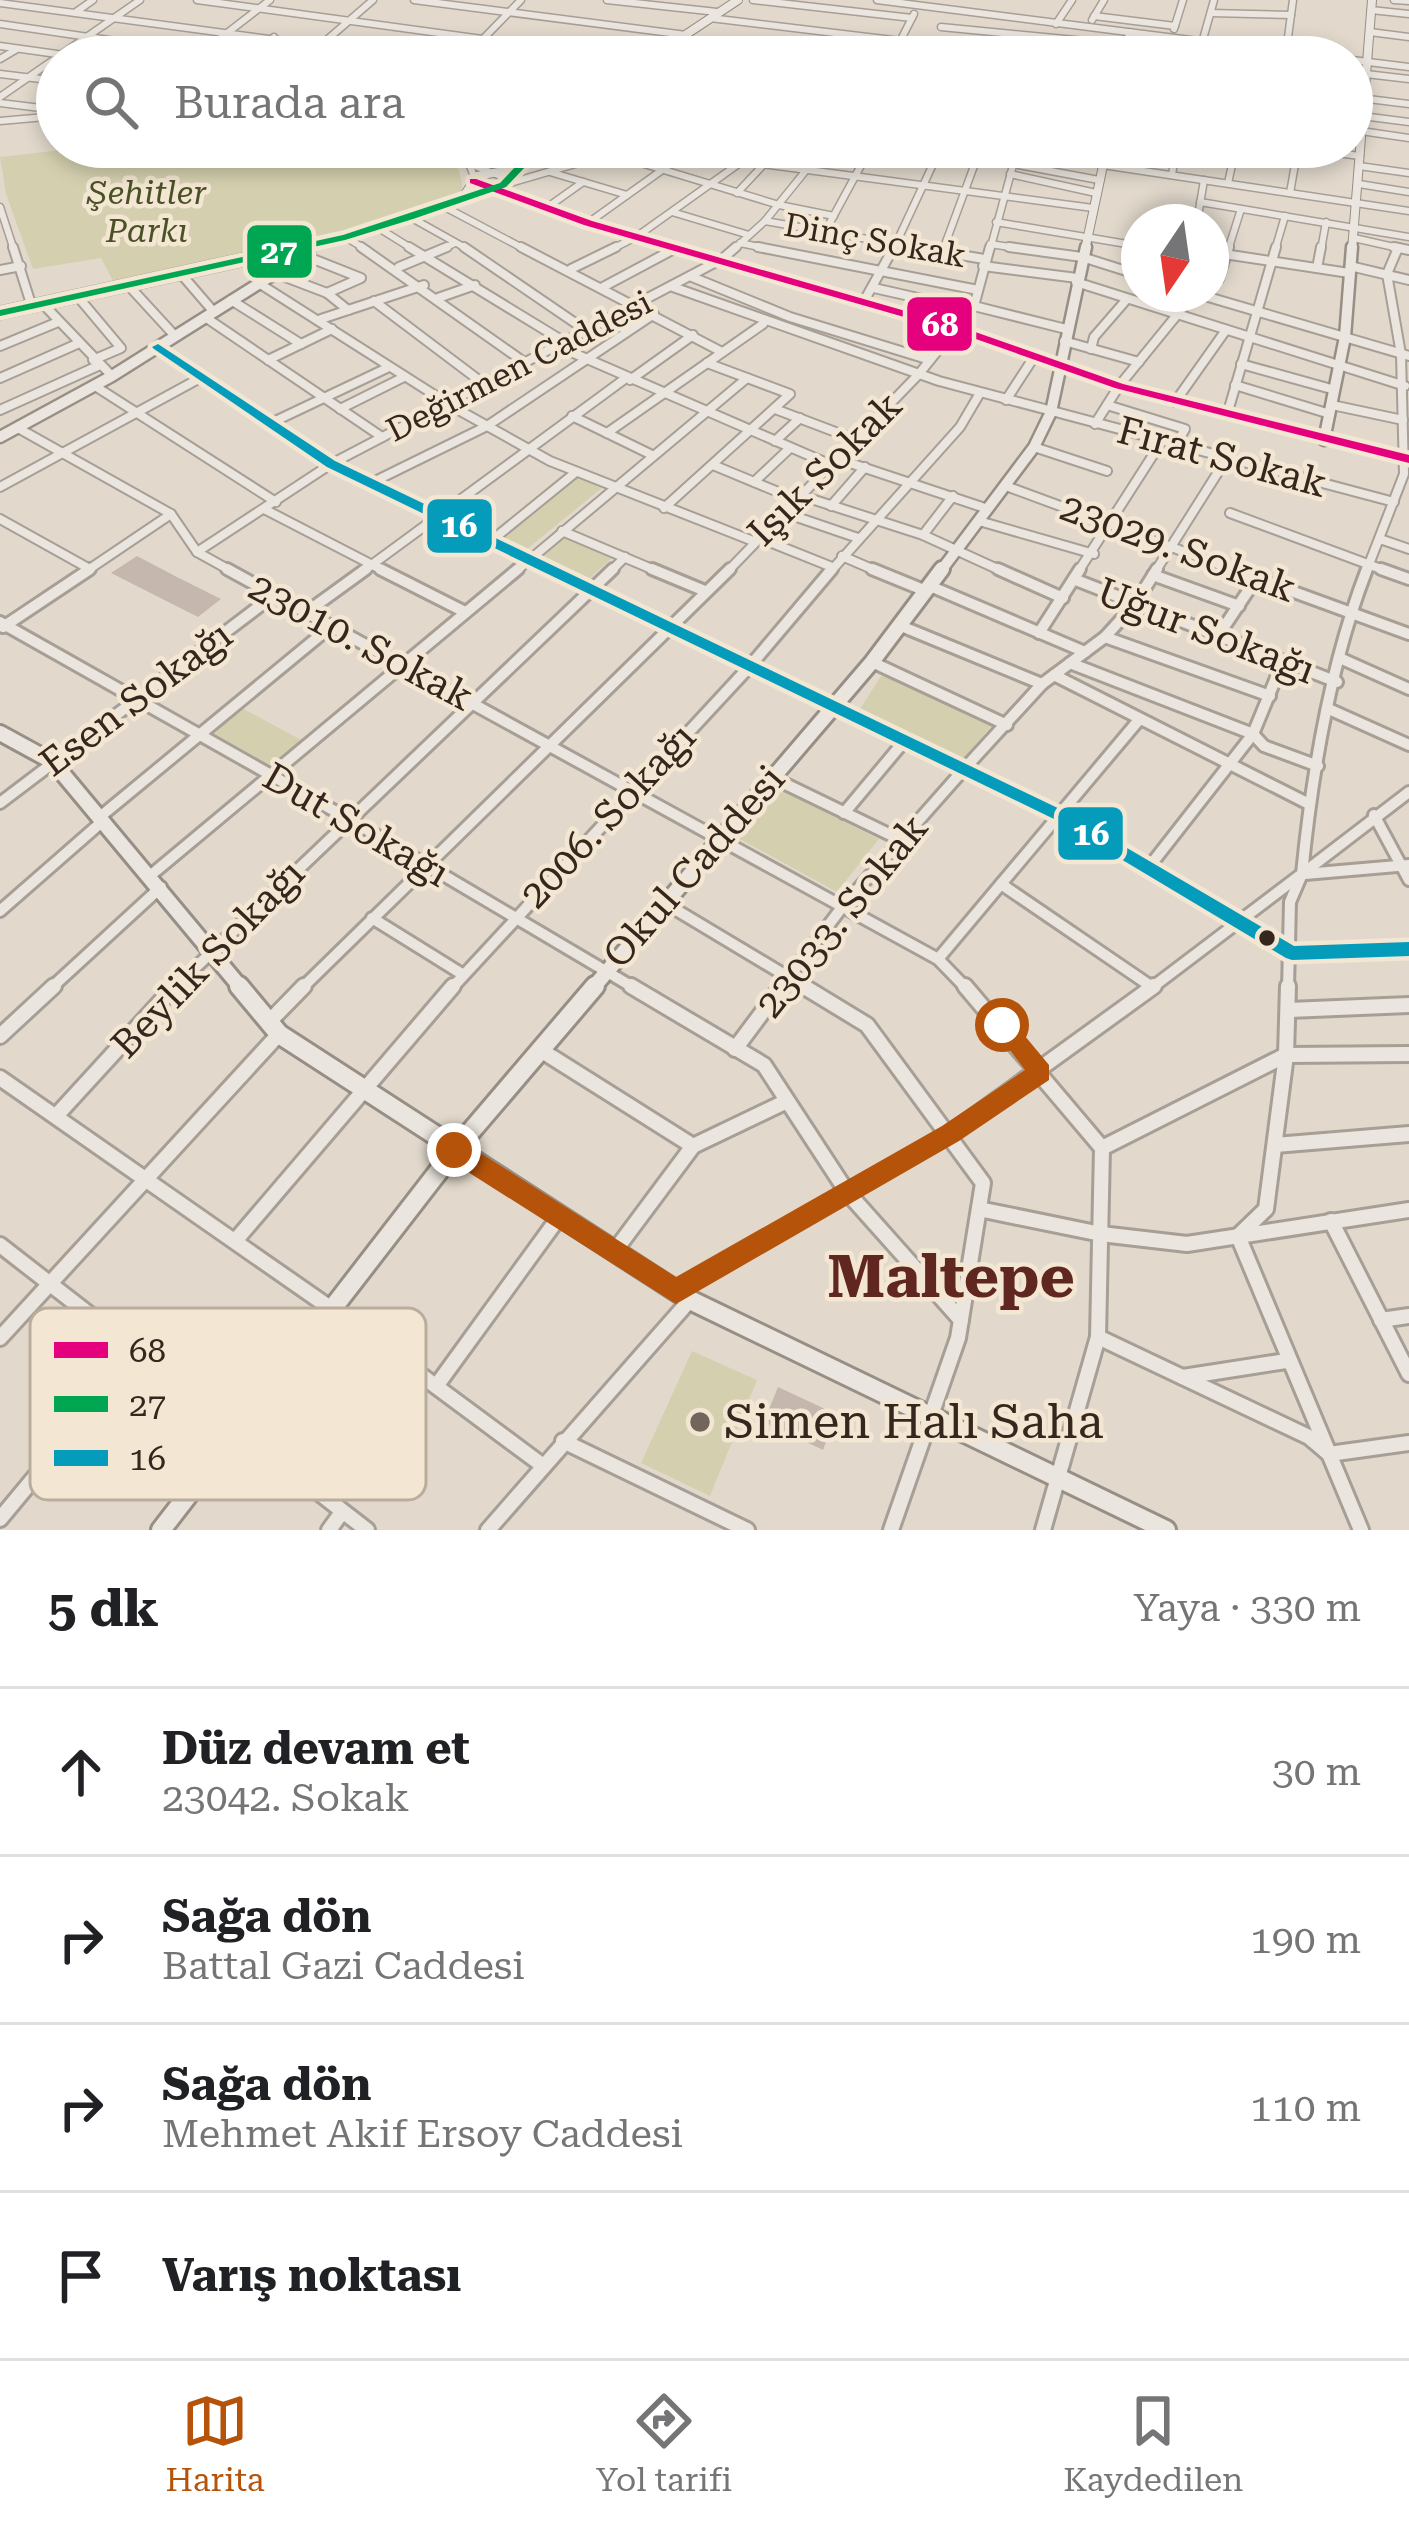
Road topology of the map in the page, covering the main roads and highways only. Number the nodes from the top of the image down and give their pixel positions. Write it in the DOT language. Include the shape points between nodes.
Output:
graph roads {
  1 [pos="738,0"];
  2 [pos="1371,5"];
  3 [pos="1130,33"];
  4 [pos="684,36"];
  5 [pos="1129,36"];
  6 [pos="1370,36"];
  7 [pos="511,168"];
  8 [pos="519,168"];
  9 [pos="1102,168"];
  10 [pos="1359,168"];
  11 [pos="462,200"];
  12 [pos="345,237"];
  13 [pos="0,313"];
  14 [pos="0,437"];
  15 [pos="1324,440"];
  16 [pos="0,733"];
  17 [pos="454,1150"];
  18 [pos="335,1308"];
  19 [pos="184,1500"];
  20 [pos="160,1530"];
  21 [pos="1166,1530"];
  1 -- 4 [label="main road"];
  2 -- 6 [label="main road"];
  3 -- 5 [label="main road"];
  7 -- 11 [label="main road" via="481,174"];
  8 -- 11 [label="main road" via="503,184"];
  9 -- 17 [label="main road, Okul Caddesi" via="1051,412 1034,447 872,662"];
  10 -- 15 [label="main road" via="1345,337"];
  11 -- 12 [label="main road"];
  12 -- 13 [label="main road"];
  12 -- 14 [label="main road" via="272,272"];
  16 -- 17 [label="main road" via="53,762 274,1028"];
  17 -- 18 [label="main road, Okul Caddesi"];
  17 -- 21 [label="main road" via="683,1296"];
  19 -- 20 [label="main road, Okul Caddesi"];
}
